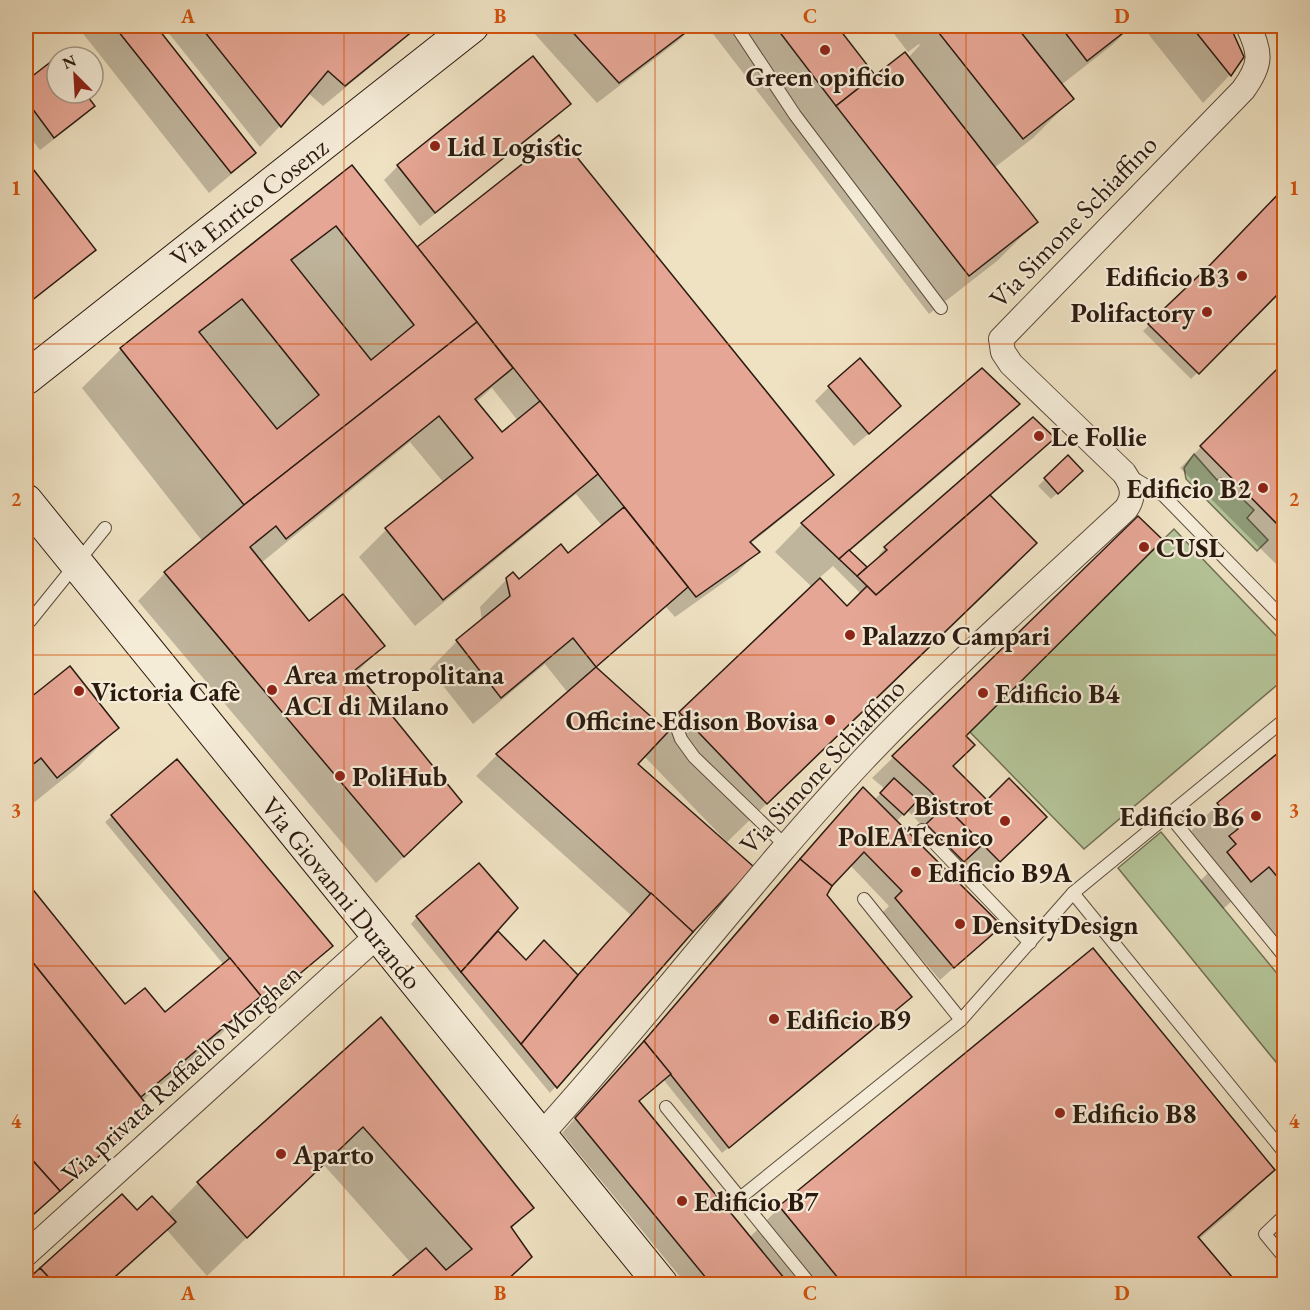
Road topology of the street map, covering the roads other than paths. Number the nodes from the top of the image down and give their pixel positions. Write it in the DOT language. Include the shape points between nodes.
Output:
graph roads {
  1 [pos="472,26"];
  2 [pos="736,26"];
  3 [pos="1248,26"];
  4 [pos="941,308"];
  5 [pos="26,378"];
  6 [pos="1124,473"];
  7 [pos="26,501"];
  8 [pos="105,528"];
  9 [pos="77,564"];
  10 [pos="1284,619"];
  11 [pos="30,621"];
  12 [pos="673,717"];
  13 [pos="1284,720"];
  14 [pos="1169,815"];
  15 [pos="922,830"];
  16 [pos="786,846"];
  17 [pos="1073,893"];
  18 [pos="864,899"];
  19 [pos="377,936"];
  20 [pos="1030,943"];
  21 [pos="1284,956"];
  22 [pos="962,1020"];
  23 [pos="666,1107"];
  24 [pos="540,1136"];
  25 [pos="1284,1152"];
  26 [pos="740,1198"];
  27 [pos="1284,1216"];
  28 [pos="26,1254"];
  29 [pos="1284,1257"];
  30 [pos="661,1284"];
  31 [pos="810,1284"];
  1 -- 5 [label="street, Via Enrico Cosenz"];
  2 -- 4 [label="lane" via="795,115"];
  3 -- 6 [label="street, Via Simone Schiaffino" via="1259,56 1252,77 1001,339 1011,364"];
  6 -- 10 [label="lane" via="1164,496"];
  6 -- 16 [label="street, Via Simone Schiaffino" via="1133,494 1126,509 864,759"];
  7 -- 9 [label="street, Via Giovanni Durando"];
  8 -- 9 [label="lane"];
  9 -- 11 [label="lane"];
  9 -- 19 [label="street, Via Giovanni Durando"];
  12 -- 16 [label="lane" via="681,739 694,757"];
  13 -- 14 [label="lane"];
  14 -- 17 [label="lane"];
  14 -- 21 [label="lane"];
  15 -- 20 [label="lane"];
  16 -- 24 [label="street, Via Simone Schiaffino"];
  17 -- 20 [label="lane"];
  17 -- 25 [label="lane"];
  18 -- 22 [label="lane"];
  19 -- 24 [label="street, Via Giovanni Durando"];
  19 -- 28 [label="street, Via privata Raffaello Morghen"];
  20 -- 22 [label="lane"];
  22 -- 26 [label="lane"];
  23 -- 26 [label="lane"];
  24 -- 30 [label="street, Via Giovanni Durando"];
  26 -- 31 [label="lane"];
  27 -- 29 [label="lane" via="1265,1234"];
}
